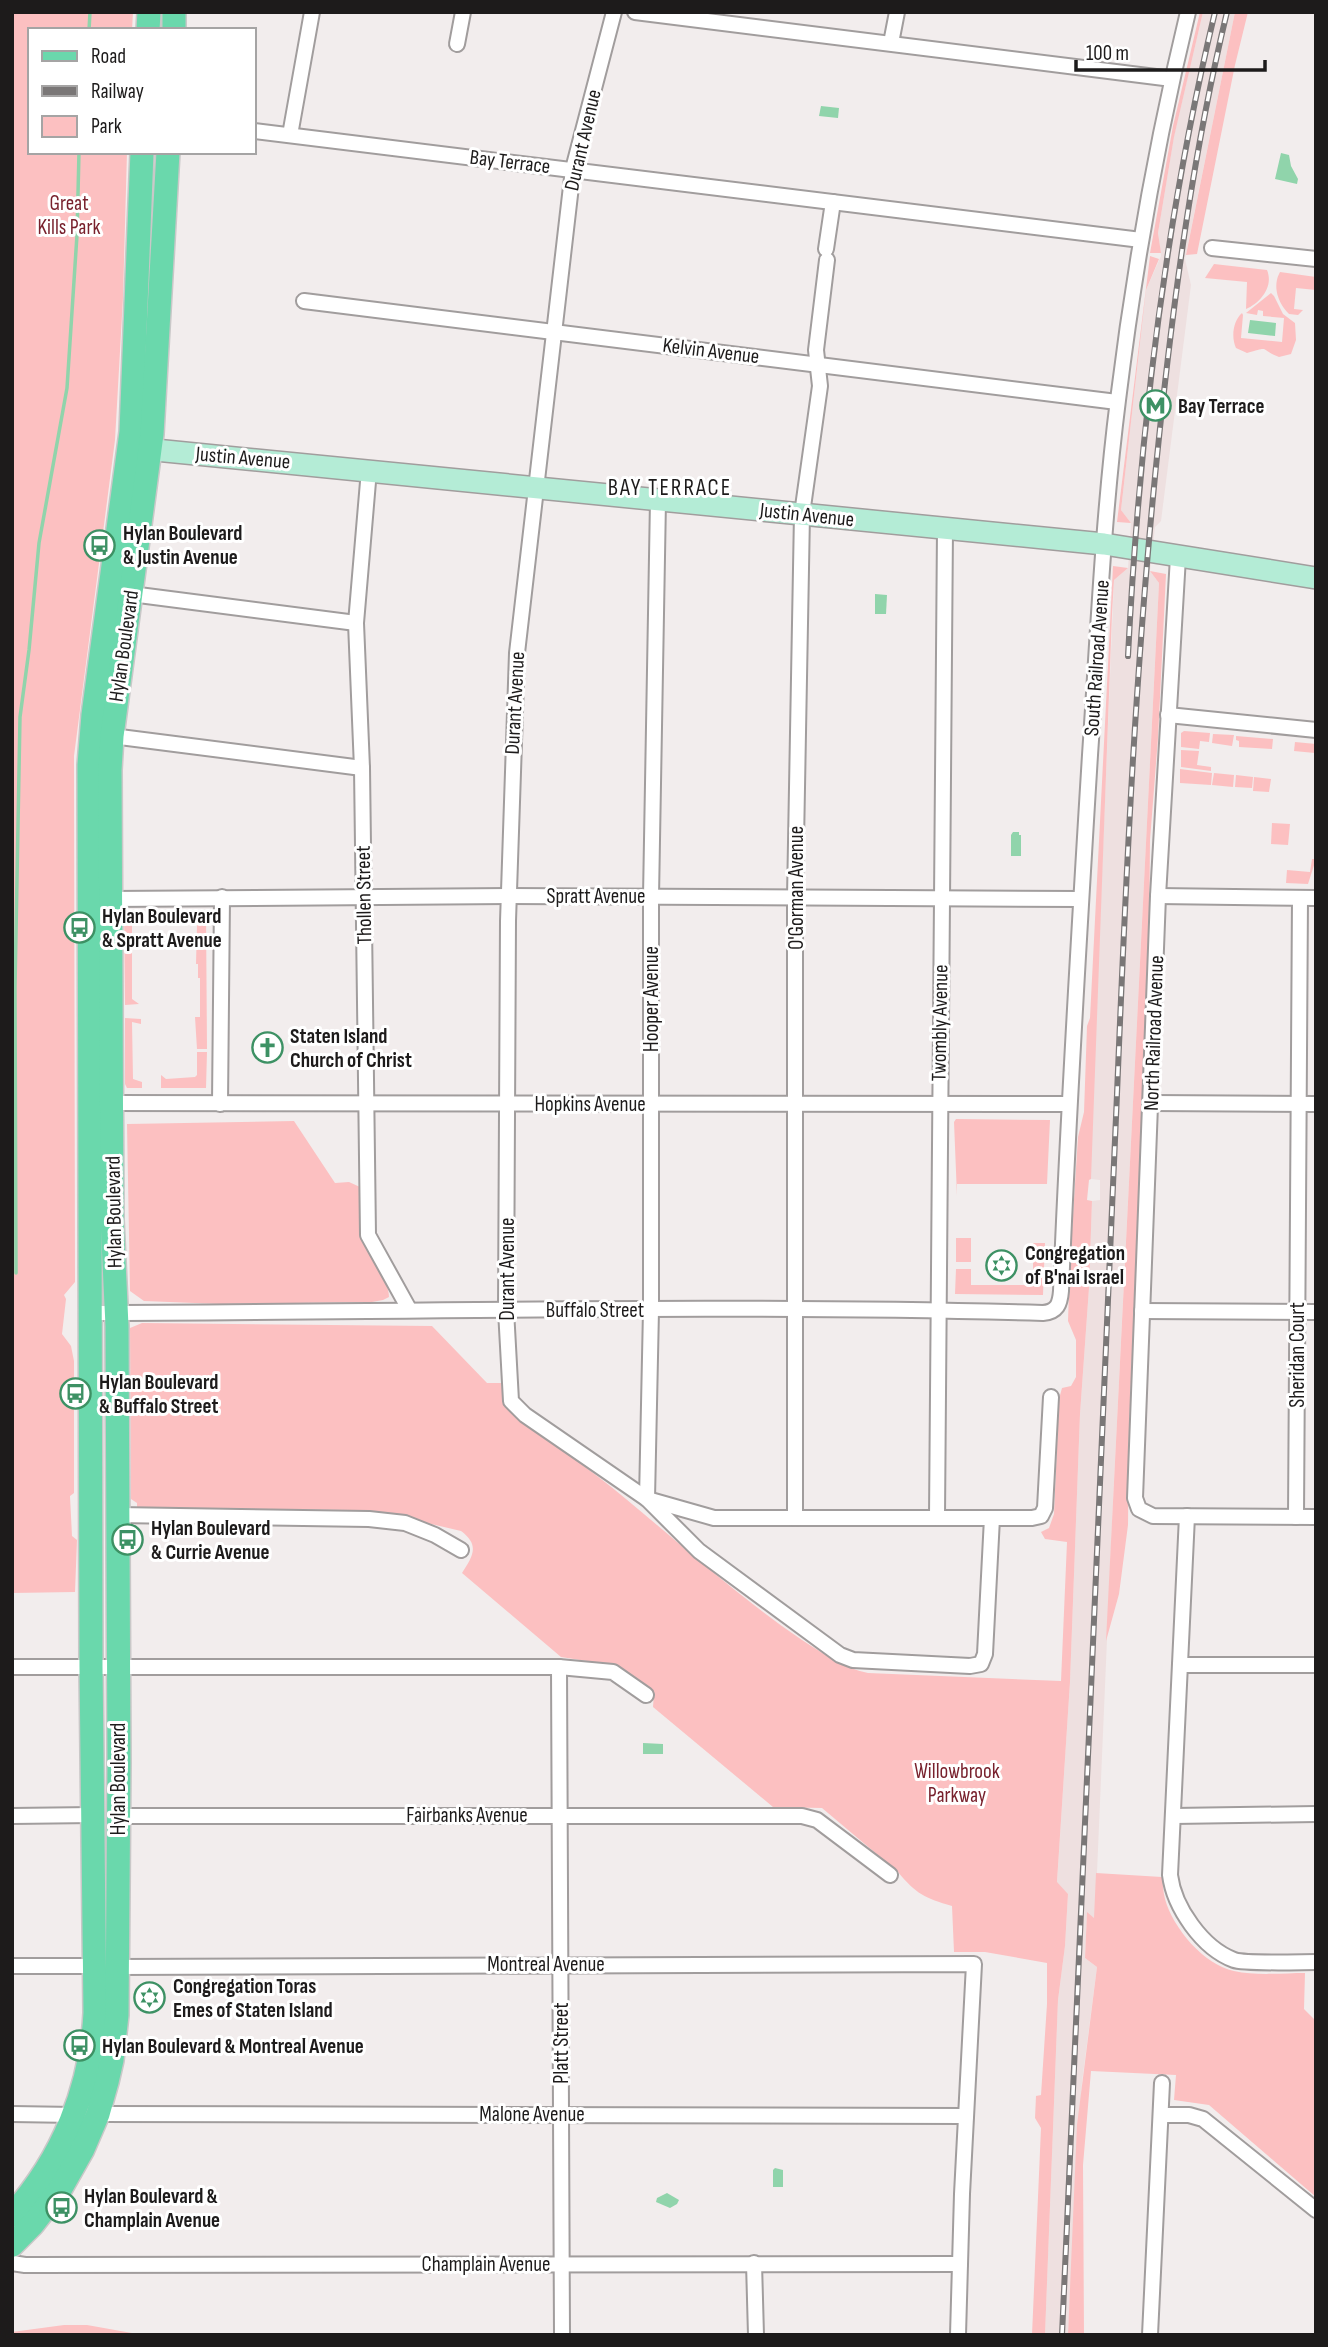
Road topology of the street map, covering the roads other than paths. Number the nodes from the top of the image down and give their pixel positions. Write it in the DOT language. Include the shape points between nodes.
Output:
graph roads {
  1 [pos="312,12"];
  2 [pos="463,12"];
  3 [pos="614,12"];
  4 [pos="635,12"];
  5 [pos="897,12"];
  6 [pos="1188,12"];
  7 [pos="891,43"];
  8 [pos="457,44"];
  9 [pos="1172,79"];
  10 [pos="256,131"];
  11 [pos="290,135"];
  12 [pos="142,154"];
  13 [pos="167,154"];
  14 [pos="573,169"];
  15 [pos="833,202"];
  16 [pos="1141,240"];
  17 [pos="1212,248"];
  18 [pos="1316,260"];
  19 [pos="304,301"];
  20 [pos="553,332"];
  21 [pos="817,364"];
  22 [pos="1117,402"];
  23 [pos="140,448"];
  24 [pos="369,470"];
  25 [pos="535,487"];
  26 [pos="657,500"];
  27 [pos="802,514"];
  28 [pos="945,529"];
  29 [pos="1104,544"];
  30 [pos="1178,556"];
  31 [pos="1316,578"];
  32 [pos="131,594"];
  33 [pos="356,623"];
  34 [pos="1168,715"];
  35 [pos="1316,730"];
  36 [pos="112,736"];
  37 [pos="362,768"];
  38 [pos="509,896"];
  39 [pos="1158,896"];
  40 [pos="222,897"];
  41 [pos="364,897"];
  42 [pos="651,897"];
  43 [pos="795,897"];
  44 [pos="942,897"];
  45 [pos="1300,898"];
  46 [pos="1316,898"];
  47 [pos="111,899"];
  48 [pos="1081,899"];
  49 [pos="1151,1102"];
  50 [pos="112,1103"];
  51 [pos="796,1103"];
  52 [pos="220,1104"];
  53 [pos="508,1104"];
  54 [pos="651,1104"];
  55 [pos="939,1104"];
  56 [pos="1069,1104"];
  57 [pos="1298,1104"];
  58 [pos="1316,1104"];
  59 [pos="366,1105"];
  60 [pos="1056,1308"];
  61 [pos="409,1309"];
  62 [pos="506,1310"];
  63 [pos="651,1310"];
  64 [pos="938,1310"];
  65 [pos="794,1311"];
  66 [pos="1142,1311"];
  67 [pos="1297,1312"];
  68 [pos="1316,1312"];
  69 [pos="90,1313"];
  70 [pos="117,1313"];
  71 [pos="1051,1398"];
  72 [pos="647,1499"];
  73 [pos="118,1516"];
  74 [pos="1187,1516"];
  75 [pos="937,1517"];
  76 [pos="1296,1517"];
  77 [pos="1316,1517"];
  78 [pos="794,1518"];
  79 [pos="992,1518"];
  80 [pos="461,1550"];
  81 [pos="1180,1665"];
  82 [pos="1316,1665"];
  83 [pos="12,1667"];
  84 [pos="91,1667"];
  85 [pos="118,1667"];
  86 [pos="559,1667"];
  87 [pos="646,1695"];
  88 [pos="1316,1814"];
  89 [pos="94,1815"];
  90 [pos="561,1815"];
  91 [pos="12,1816"];
  92 [pos="117,1816"];
  93 [pos="1174,1816"];
  94 [pos="890,1875"];
  95 [pos="1312,1962"];
  96 [pos="561,1964"];
  97 [pos="12,1966"];
  98 [pos="107,1967"];
  99 [pos="1162,2083"];
  100 [pos="12,2114"];
  101 [pos="561,2114"];
  102 [pos="86,2115"];
  103 [pos="1161,2115"];
  104 [pos="966,2116"];
  105 [pos="1316,2210"];
  106 [pos="12,2215"];
  107 [pos="12,2245"];
  108 [pos="12,2263"];
  109 [pos="562,2263"];
  110 [pos="754,2263"];
  111 [pos="960,2264"];
  112 [pos="562,2335"];
  113 [pos="755,2335"];
  114 [pos="958,2335"];
  115 [pos="1150,2335"];
  1 -- 11 [label="street"];
  2 -- 8 [label="street"];
  3 -- 14 [label="street, Durant Avenue"];
  4 -- 7 [label="street"];
  5 -- 7 [label="street"];
  6 -- 9 [label="street, South Railroad Avenue"];
  7 -- 9 [label="street"];
  9 -- 16 [label="street, South Railroad Avenue"];
  10 -- 11 [label="street, Bay Terrace"];
  11 -- 14 [label="street, Bay Terrace"];
  12 -- 23 [label="main road, Hylan Boulevard" via="135,353"];
  13 -- 23 [label="main road, Hylan Boulevard"];
  14 -- 15 [label="street, Bay Terrace"];
  14 -- 20 [label="street, Durant Avenue"];
  15 -- 16 [label="street, Bay Terrace"];
  15 -- 21 [label="street, O'Gorman Avenue"];
  16 -- 22 [label="street, South Railroad Avenue"];
  17 -- 18 [label="street"];
  19 -- 20 [label="street, Kelvin Avenue"];
  20 -- 21 [label="street, Kelvin Avenue"];
  20 -- 25 [label="street, Durant Avenue"];
  21 -- 22 [label="street, Kelvin Avenue"];
  21 -- 27 [label="street, O'Gorman Avenue" via="820,386"];
  22 -- 29 [label="street, South Railroad Avenue"];
  23 -- 24 [label="street, Justin Avenue"];
  23 -- 32 [label="main road, Hylan Boulevard"];
  23 -- 69 [label="main road, Hylan Boulevard" via="89,747"];
  24 -- 25 [label="street, Justin Avenue"];
  24 -- 33 [label="street, Thollen Street"];
  25 -- 26 [label="street, Justin Avenue"];
  25 -- 38 [label="street, Durant Avenue" via="517,653"];
  26 -- 27 [label="street, Justin Avenue"];
  26 -- 42 [label="street, Hooper Avenue"];
  27 -- 28 [label="street, Justin Avenue"];
  27 -- 43 [label="street, O'Gorman Avenue"];
  28 -- 29 [label="street, Justin Avenue"];
  28 -- 44 [label="street, Twombly Avenue"];
  29 -- 30 [label="street, Justin Avenue"];
  29 -- 48 [label="street, South Railroad Avenue"];
  30 -- 31 [label="street, Justin Avenue"];
  30 -- 34 [label="street, North Railroad Avenue"];
  32 -- 33 [label="street"];
  32 -- 36 [label="main road, Hylan Boulevard"];
  33 -- 37 [label="street, Thollen Street"];
  34 -- 35 [label="street"];
  34 -- 39 [label="street, North Railroad Avenue"];
  36 -- 37 [label="street"];
  36 -- 47 [label="main road, Hylan Boulevard"];
  37 -- 41 [label="street, Thollen Street"];
  38 -- 41 [label="street, Spratt Avenue"];
  38 -- 42 [label="street, Spratt Avenue"];
  38 -- 53 [label="street, Durant Avenue"];
  39 -- 45 [label="street"];
  39 -- 49 [label="street, North Railroad Avenue"];
  40 -- 41 [label="street, Spratt Avenue"];
  40 -- 47 [label="street, Spratt Avenue"];
  40 -- 52 [label="street"];
  41 -- 59 [label="street, Thollen Street"];
  42 -- 43 [label="street, Spratt Avenue"];
  42 -- 54 [label="street, Hooper Avenue"];
  43 -- 44 [label="street, Spratt Avenue"];
  43 -- 51 [label="street, O'Gorman Avenue"];
  44 -- 48 [label="street, Spratt Avenue"];
  44 -- 55 [label="street, Twombly Avenue"];
  45 -- 46 [label="street"];
  45 -- 57 [label="street, Sheridan Court"];
  47 -- 50 [label="main road, Hylan Boulevard"];
  48 -- 56 [label="street, South Railroad Avenue"];
  49 -- 57 [label="street"];
  49 -- 66 [label="street, North Railroad Avenue"];
  50 -- 52 [label="street, Hopkins Avenue"];
  50 -- 70 [label="main road, Hylan Boulevard"];
  51 -- 54 [label="street, Hopkins Avenue"];
  51 -- 55 [label="street, Hopkins Avenue"];
  51 -- 65 [label="street, O'Gorman Avenue"];
  52 -- 59 [label="street, Hopkins Avenue"];
  53 -- 54 [label="street, Hopkins Avenue"];
  53 -- 59 [label="street, Hopkins Avenue"];
  53 -- 62 [label="street, Durant Avenue"];
  54 -- 63 [label="street, Hooper Avenue"];
  55 -- 56 [label="street, Hopkins Avenue"];
  55 -- 64 [label="street, Twombly Avenue"];
  56 -- 60 [label="street, South Railroad Avenue"];
  57 -- 58 [label="street"];
  57 -- 67 [label="street, Sheridan Court"];
  59 -- 61 [label="street, Thollen Street" via="368,1235"];
  60 -- 64 [label="street, Buffalo Street" via="1043,1313"];
  61 -- 62 [label="street, Buffalo Street"];
  61 -- 70 [label="street, Buffalo Street"];
  62 -- 63 [label="street, Buffalo Street"];
  62 -- 72 [label="street, Durant Avenue" via="511,1401"];
  63 -- 65 [label="street, Buffalo Street"];
  63 -- 72 [label="street, Hooper Avenue"];
  64 -- 65 [label="street, Buffalo Street"];
  64 -- 75 [label="street, Twombly Avenue"];
  65 -- 78 [label="street, O'Gorman Avenue"];
  66 -- 67 [label="street"];
  66 -- 74 [label="street, North Railroad Avenue" via="1135,1498 1139,1509 1153,1516"];
  67 -- 68 [label="street"];
  67 -- 76 [label="street, Sheridan Court"];
  69 -- 70 [label="street, Buffalo Street"];
  69 -- 84 [label="main road, Hylan Boulevard"];
  70 -- 73 [label="main road, Hylan Boulevard"];
  71 -- 79 [label="street" via="1045,1508 1041,1516 1032,1518"];
  72 -- 78 [label="street" via="714,1518"];
  72 -- 79 [label="street" via="699,1551 853,1660 981,1664"];
  73 -- 80 [label="street" via="369,1519 405,1523"];
  73 -- 85 [label="main road, Hylan Boulevard"];
  74 -- 76 [label="street"];
  74 -- 81 [label="street"];
  75 -- 78 [label="street"];
  75 -- 79 [label="street"];
  76 -- 77 [label="street"];
  81 -- 82 [label="street"];
  81 -- 93 [label="street"];
  83 -- 84 [label="street"];
  84 -- 85 [label="street"];
  84 -- 89 [label="main road, Hylan Boulevard"];
  85 -- 86 [label="street"];
  85 -- 92 [label="main road, Hylan Boulevard"];
  86 -- 87 [label="street" via="614,1672"];
  86 -- 90 [label="street, Platt Street"];
  88 -- 93 [label="street"];
  89 -- 91 [label="street"];
  89 -- 98 [label="main road, Hylan Boulevard"];
  90 -- 92 [label="street, Fairbanks Avenue"];
  90 -- 94 [label="street, Fairbanks Avenue" via="802,1816 817,1820"];
  90 -- 96 [label="street, Platt Street"];
  92 -- 98 [label="main road, Hylan Boulevard"];
  93 -- 95 [label="street" via="1170,1875 1174,1894 1204,1938 1234,1960"];
  96 -- 98 [label="street, Montreal Avenue"];
  96 -- 101 [label="street, Platt Street"];
  96 -- 104 [label="street, Montreal Avenue" via="974,1964"];
  97 -- 98 [label="street, Montreal Avenue"];
  98 -- 102 [label="main road, Hylan Boulevard" via="115,2037 107,2082"];
  99 -- 103 [label="street"];
  100 -- 102 [label="street, Malone Avenue"];
  101 -- 102 [label="street, Malone Avenue"];
  101 -- 104 [label="street, Malone Avenue"];
  101 -- 109 [label="street, Platt Street"];
  102 -- 106 [label="main road, Hylan Boulevard"];
  102 -- 107 [label="main road, Hylan Boulevard" via="83,2149 61,2188"];
  103 -- 105 [label="street" via="1203,2119"];
  103 -- 115 [label="street"];
  104 -- 111 [label="street"];
  108 -- 109 [label="street, Champlain Avenue"];
  109 -- 110 [label="street, Champlain Avenue"];
  109 -- 112 [label="street, Platt Street"];
  110 -- 111 [label="street, Champlain Avenue"];
  110 -- 113 [label="street"];
  111 -- 114 [label="street"];
}
